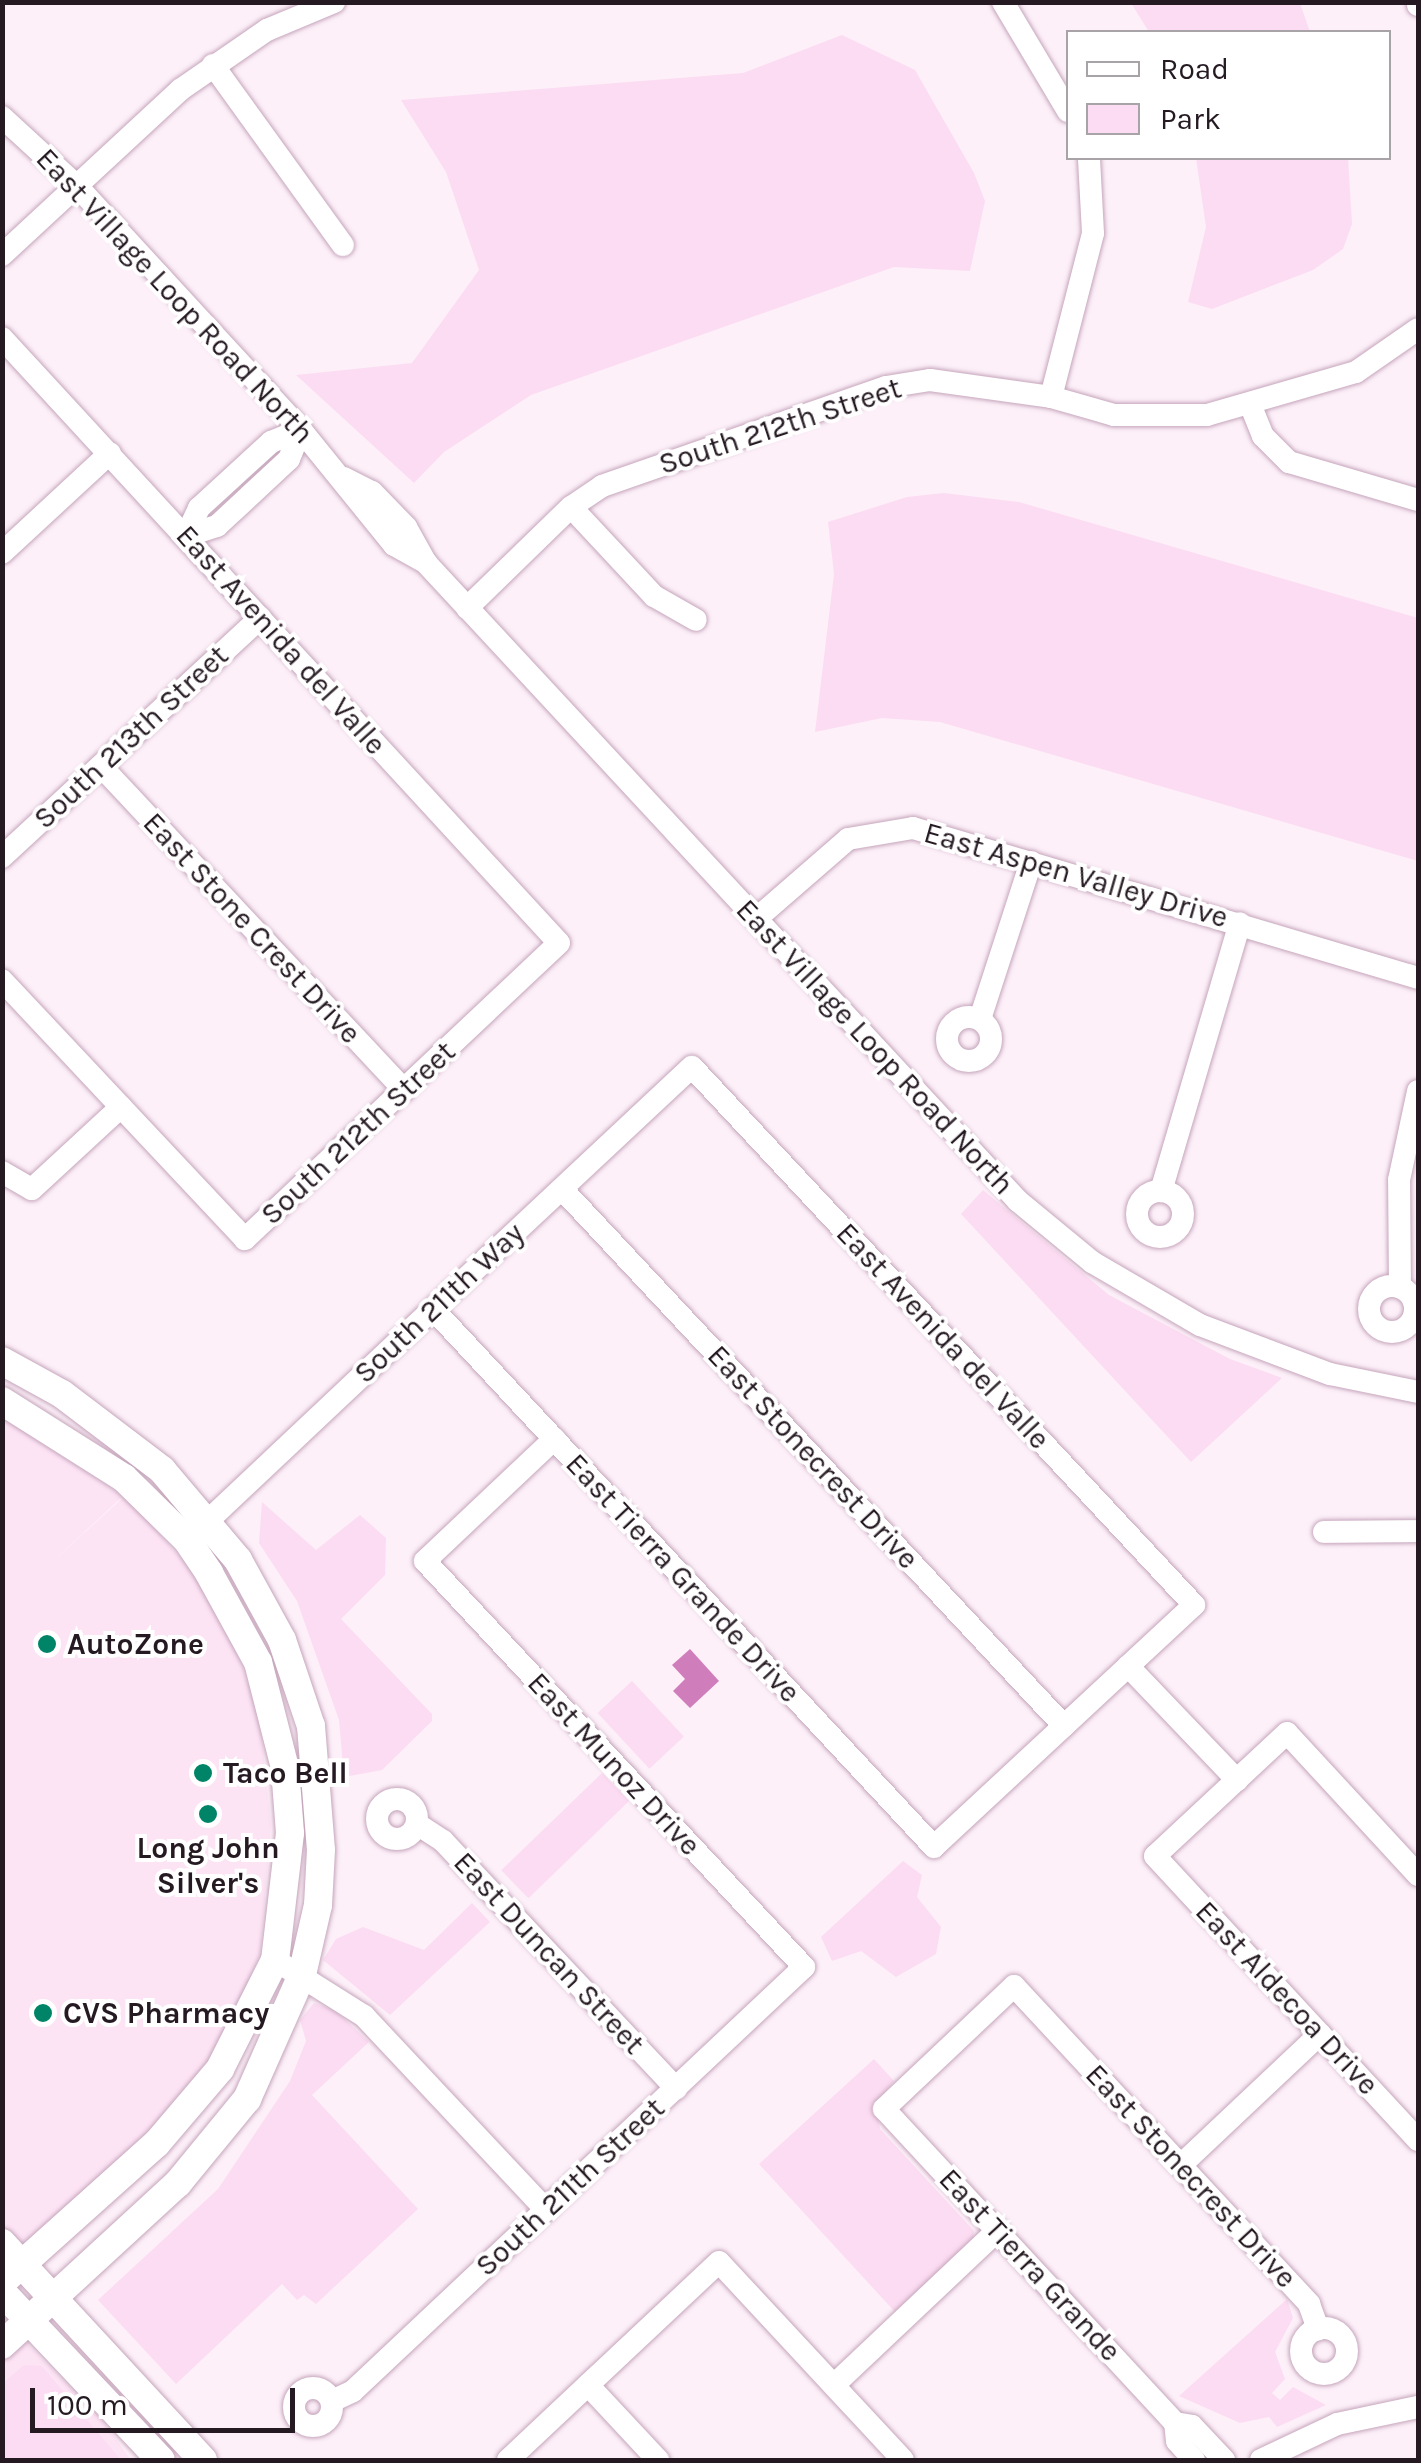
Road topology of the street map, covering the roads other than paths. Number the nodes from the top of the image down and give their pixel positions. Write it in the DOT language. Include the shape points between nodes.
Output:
graph roads {
  1 [pos="334,2"];
  2 [pos="1002,2"];
  3 [pos="213,65"];
  4 [pos="1066,108"];
  5 [pos="2,116"];
  6 [pos="1089,160"];
  7 [pos="77,186"];
  8 [pos="344,245"];
  9 [pos="2,255"];
  10 [pos="1418,329"];
  11 [pos="2,338"];
  12 [pos="1051,398"];
  13 [pos="1250,404"];
  14 [pos="301,430"];
  15 [pos="110,453"];
  16 [pos="1418,500"];
  17 [pos="572,507"];
  18 [pos="186,536"];
  19 [pos="2,553"];
  20 [pos="467,608"];
  21 [pos="260,618"];
  22 [pos="696,620"];
  23 [pos="101,766"];
  24 [pos="2,857"];
  25 [pos="1032,862"];
  26 [pos="756,919"];
  27 [pos="1240,922"];
  28 [pos="559,944"];
  29 [pos="1418,978"];
  30 [pos="2,980"];
  31 [pos="980,1019"];
  32 [pos="692,1067"];
  33 [pos="404,1090"];
  34 [pos="1418,1091"];
  35 [pos="121,1107"];
  36 [pos="2,1172"];
  37 [pos="562,1188"];
  38 [pos="1161,1191"];
  39 [pos="1400,1287"];
  40 [pos="433,1309"];
  41 [pos="2,1361"];
  42 [pos="1418,1392"];
  43 [pos="2,1401"];
  44 [pos="554,1439"];
  45 [pos="209,1520"];
  46 [pos="1418,1531"];
  47 [pos="1324,1532"];
  48 [pos="187,1540"];
  49 [pos="1128,1666"];
  50 [pos="1064,1726"];
  51 [pos="1236,1780"];
  52 [pos="417,1824"];
  53 [pos="1418,1874"];
  54 [pos="275,1960"];
  55 [pos="804,1967"];
  56 [pos="302,1975"];
  57 [pos="1014,1986"];
  58 [pos="1320,2034"];
  59 [pos="676,2088"];
  60 [pos="1418,2140"];
  61 [pos="1181,2165"];
  62 [pos="546,2210"];
  63 [pos="998,2230"];
  64 [pos="2,2243"];
  65 [pos="13,2274"];
  66 [pos="2,2292"];
  67 [pos="54,2298"];
  68 [pos="30,2320"];
  69 [pos="1318,2328"];
  70 [pos="2,2345"];
  71 [pos="588,2385"];
  72 [pos="834,2385"];
  73 [pos="332,2402"];
  74 [pos="1418,2408"];
  75 [pos="1175,2422"];
  76 [pos="161,2460"];
  77 [pos="202,2460"];
  78 [pos="508,2460"];
  79 [pos="658,2460"];
  80 [pos="903,2460"];
  81 [pos="1194,2460"];
  82 [pos="1224,2460"];
  83 [pos="1261,2460"];
  1 -- 3 [label="street" via="268,30"];
  2 -- 4 [label="street"];
  3 -- 7 [label="street"];
  3 -- 8 [label="street"];
  5 -- 7 [label="street, East Village Loop Road North"];
  6 -- 12 [label="street" via="1093,233"];
  7 -- 9 [label="street"];
  7 -- 14 [label="street, East Village Loop Road North"];
  10 -- 13 [label="street, South 212th Street" via="1356,372"];
  11 -- 15 [label="street, East Avenida del Valle"];
  12 -- 13 [label="street, South 212th Street" via="1161,419"];
  12 -- 17 [label="street, South 212th Street" via="930,380 886,387 602,486"];
  13 -- 16 [label="street" via="1263,436 1289,462"];
  14 -- 18 [label="street" via="271,442 210,498"];
  14 -- 20 [label="street, East Village Loop Road North" via="394,545 426,563"];
  15 -- 18 [label="street, East Avenida del Valle"];
  15 -- 19 [label="street"];
  17 -- 20 [label="street, South 212th Street"];
  17 -- 22 [label="street" via="654,596"];
  18 -- 21 [label="street, East Avenida del Valle"];
  20 -- 26 [label="street, East Village Loop Road North"];
  21 -- 23 [label="street, South 213th Street"];
  21 -- 28 [label="street, East Avenida del Valle"];
  23 -- 24 [label="street, South 213th Street"];
  23 -- 33 [label="street, East Stone Crest Drive"];
  25 -- 26 [label="street, East Aspen Valley Drive" via="913,828 867,833 829,850"];
  25 -- 27 [label="street, East Aspen Valley Drive"];
  25 -- 31 [label="street"];
  26 -- 42 [label="street, East Village Loop Road North" via="1018,1201 1092,1262 1146,1297 1258,1351"];
  27 -- 29 [label="street, East Aspen Valley Drive"];
  27 -- 38 [label="street"];
  28 -- 33 [label="street, South 212th Street"];
  30 -- 35 [label="street"];
  32 -- 37 [label="street, South 211th Way"];
  32 -- 49 [label="street, East Avenida del Valle" via="1194,1605"];
  33 -- 35 [label="street, South 212th Street" via="245,1239"];
  34 -- 39 [label="street" via="1400,1180"];
  35 -- 36 [label="street" via="32,1188"];
  37 -- 40 [label="street, South 211th Way"];
  37 -- 50 [label="street, East Stonecrest Drive"];
  40 -- 44 [label="street, East Tierra Grande Drive"];
  40 -- 45 [label="street, South 211th Way"];
  41 -- 45 [label="main road" via="108,1426"];
  43 -- 48 [label="main road" via="89,1450"];
  44 -- 50 [label="street, East Tierra Grande Drive" via="934,1846"];
  44 -- 55 [label="street, East Munoz Drive" via="424,1561"];
  45 -- 48 [label="street, South 211th Way"];
  45 -- 56 [label="main road" via="275,1626 311,1726 321,1850"];
  46 -- 47 [label="street"];
  48 -- 54 [label="main road" via="258,1662 286,1768 290,1858"];
  49 -- 50 [label="street"];
  49 -- 51 [label="street"];
  51 -- 53 [label="street" via="1287,1732"];
  51 -- 58 [label="street, East Aldecoa Drive" via="1155,1856"];
  52 -- 59 [label="street, East Duncan Street" via="443,1840"];
  54 -- 56 [label="street"];
  54 -- 65 [label="main road" via="246,2024 190,2108"];
  55 -- 59 [label="street, South 211th Street"];
  56 -- 62 [label="street" via="364,2016"];
  56 -- 67 [label="main road" via="247,2098 214,2143"];
  57 -- 61 [label="street, East Stonecrest Drive"];
  57 -- 63 [label="street, East Tierra Grande" via="884,2109"];
  58 -- 60 [label="street, East Aldecoa Drive"];
  58 -- 61 [label="street"];
  59 -- 62 [label="street, South 211th Street"];
  61 -- 69 [label="street, East Stonecrest Drive" via="1309,2304"];
  62 -- 73 [label="street, South 211th Street" via="353,2391"];
  63 -- 72 [label="street"];
  63 -- 75 [label="street, East Tierra Grande"];
  64 -- 65 [label="main road"];
  65 -- 67 [label="main road"];
  66 -- 68 [label="main road"];
  67 -- 68 [label="main road"];
  67 -- 77 [label="main road"];
  68 -- 70 [label="main road"];
  68 -- 76 [label="main road"];
  71 -- 72 [label="street" via="719,2262"];
  71 -- 78 [label="street"];
  71 -- 79 [label="street"];
  72 -- 80 [label="street"];
  74 -- 83 [label="street" via="1337,2424"];
  75 -- 81 [label="street, East Tierra Grande" via="1177,2441"];
  75 -- 82 [label="street, East Tierra Grande" via="1192,2426"];
}
